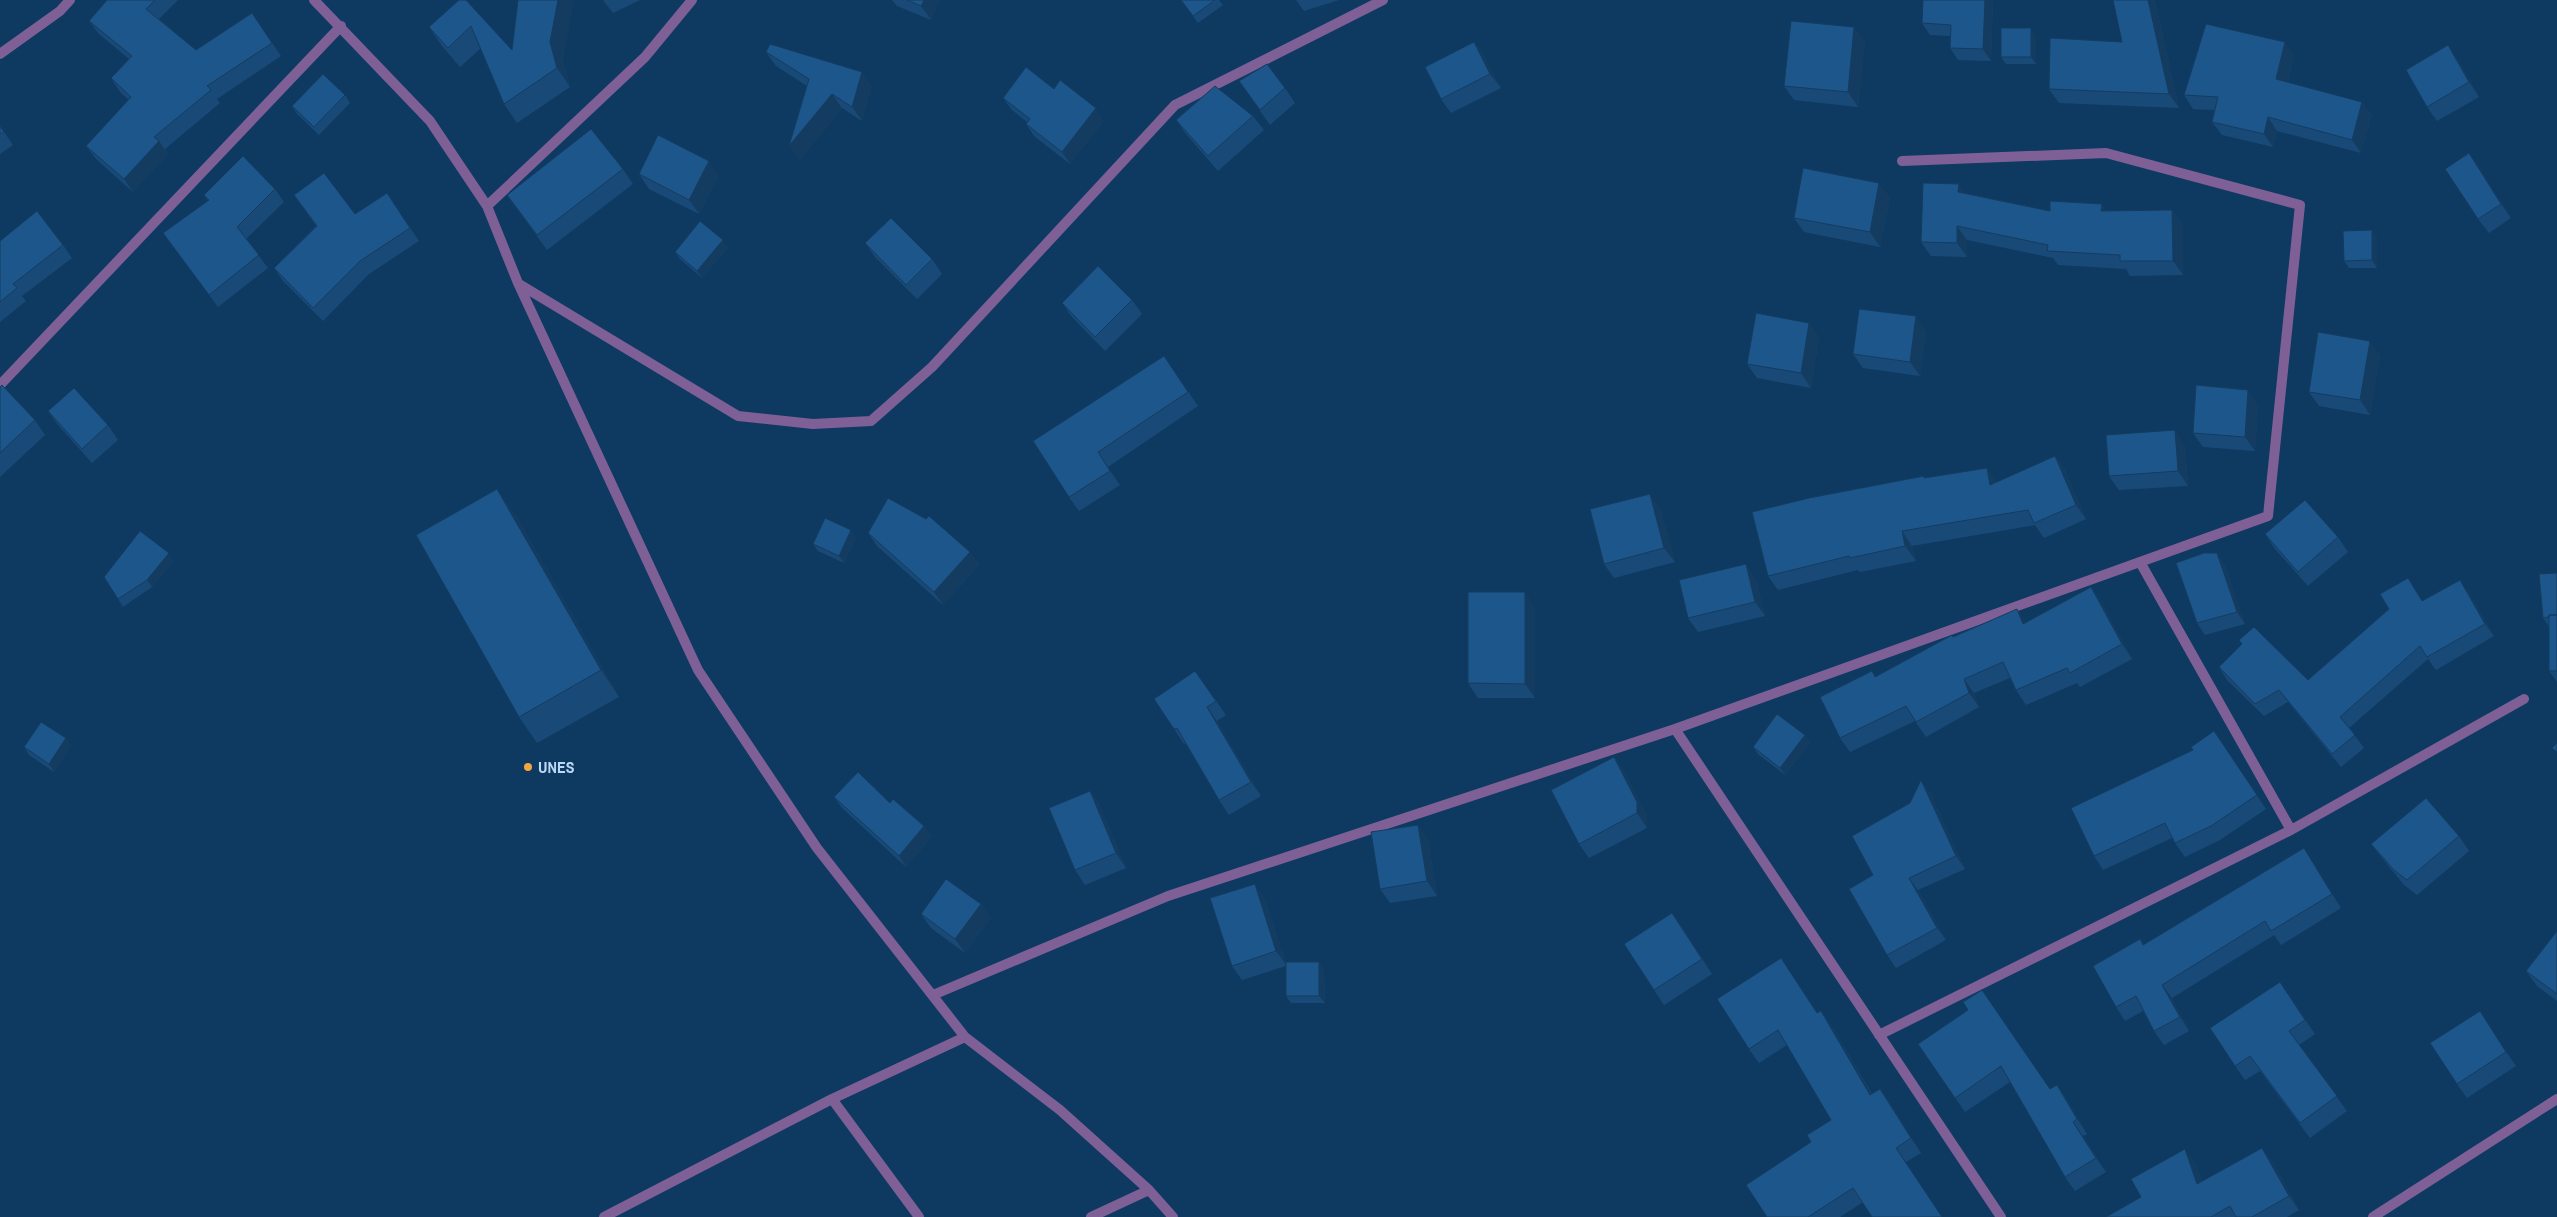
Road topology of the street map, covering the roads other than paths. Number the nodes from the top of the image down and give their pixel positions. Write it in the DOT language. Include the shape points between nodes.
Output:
graph roads {
  1 [pos="70,0"];
  2 [pos="314,0"];
  3 [pos="692,0"];
  4 [pos="1383,0"];
  5 [pos="341,26"];
  6 [pos="0,54"];
  7 [pos="1902,161"];
  8 [pos="487,206"];
  9 [pos="518,283"];
  10 [pos="0,385"];
  11 [pos="2140,562"];
  12 [pos="2524,699"];
  13 [pos="1675,729"];
  14 [pos="2291,830"];
  15 [pos="934,995"];
  16 [pos="1880,1035"];
  17 [pos="964,1037"];
  18 [pos="832,1099"];
  19 [pos="2557,1099"];
  20 [pos="1149,1190"];
  21 [pos="604,1217"];
  22 [pos="919,1217"];
  23 [pos="1091,1217"];
  24 [pos="1173,1217"];
  25 [pos="2001,1217"];
  26 [pos="2373,1217"];
  1 -- 6 [label="street" via="60,11"];
  2 -- 5 [label="street"];
  3 -- 8 [label="street" via="645,58"];
  4 -- 9 [label="street" via="1175,105 932,367 871,421 813,424 738,416"];
  5 -- 8 [label="street" via="430,121"];
  5 -- 10 [label="street"];
  7 -- 11 [label="street" via="2106,153 2300,205 2268,516"];
  8 -- 9 [label="street"];
  9 -- 15 [label="street" via="698,670 817,848"];
  11 -- 13 [label="street"];
  11 -- 14 [label="street"];
  12 -- 14 [label="street"];
  13 -- 15 [label="street" via="1168,896"];
  13 -- 16 [label="street"];
  14 -- 16 [label="street"];
  15 -- 17 [label="street"];
  16 -- 25 [label="street"];
  17 -- 18 [label="street"];
  17 -- 20 [label="street" via="1060,1110"];
  18 -- 21 [label="street"];
  18 -- 22 [label="street"];
  19 -- 26 [label="street"];
  20 -- 23 [label="street"];
  20 -- 24 [label="street"];
}
